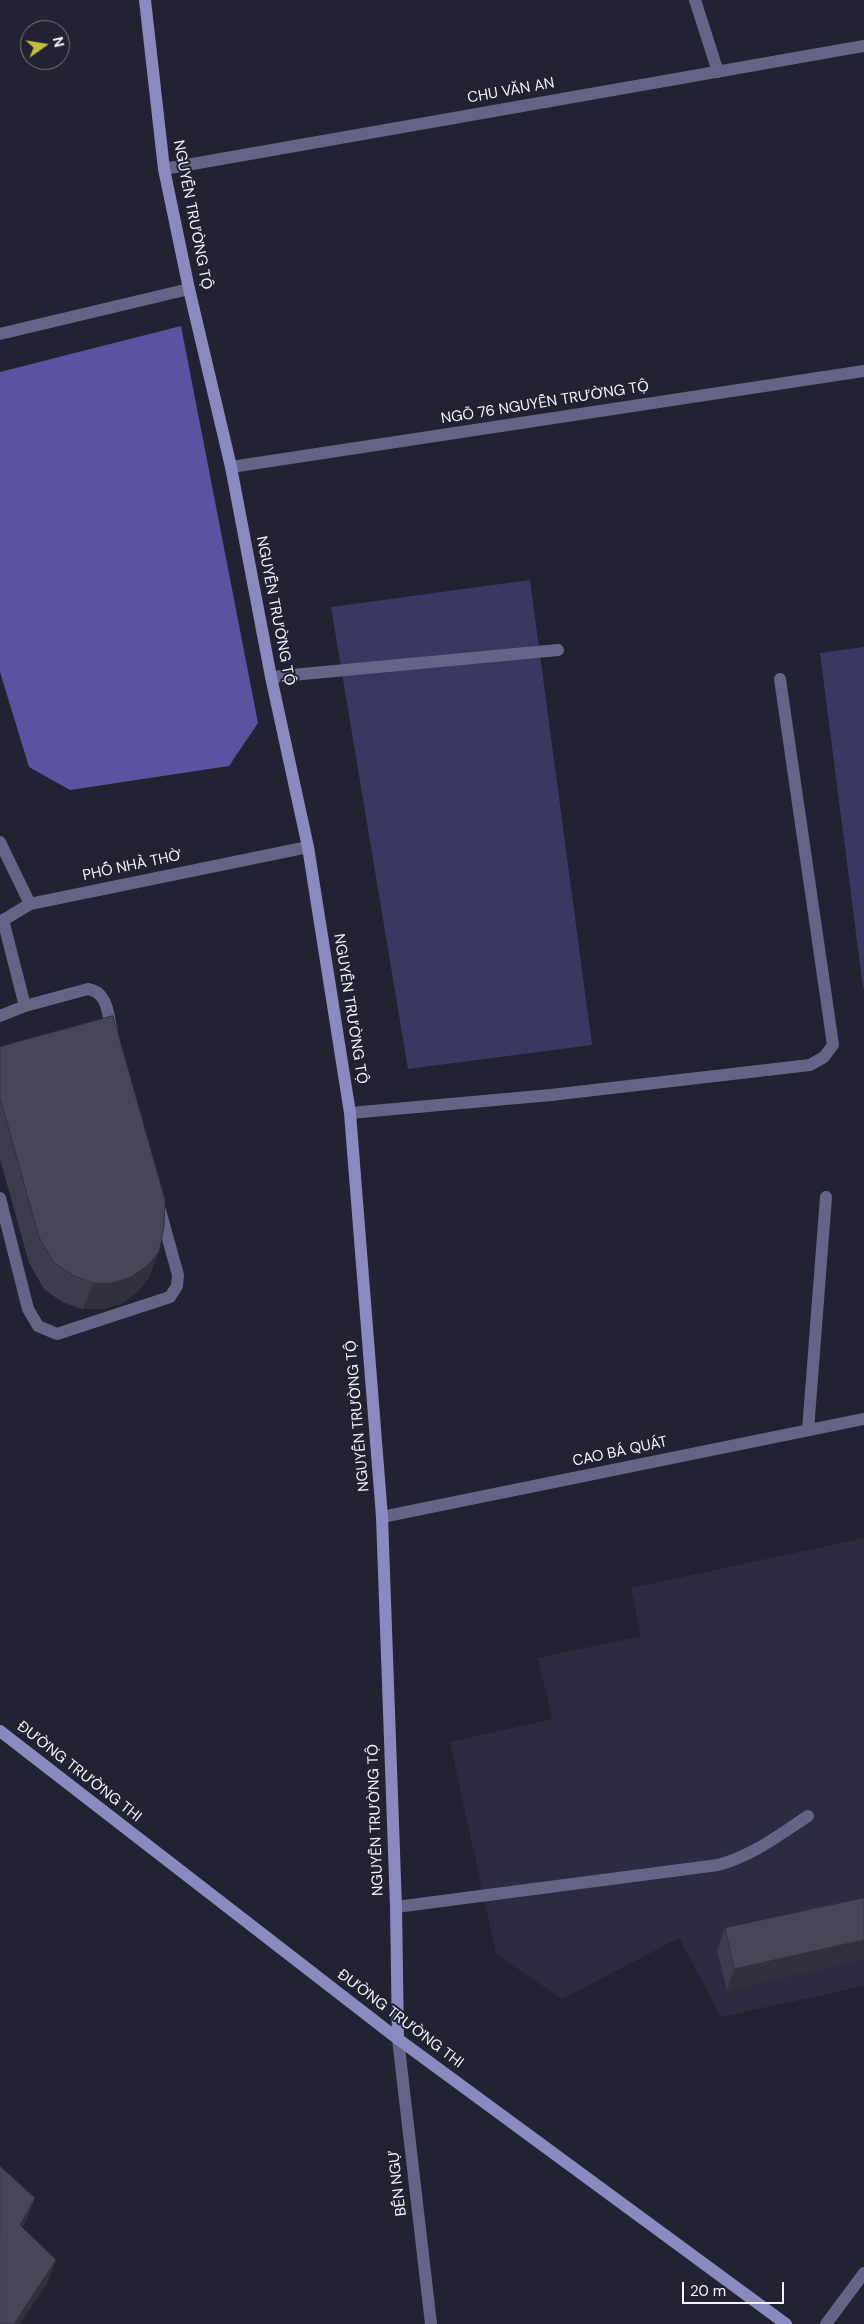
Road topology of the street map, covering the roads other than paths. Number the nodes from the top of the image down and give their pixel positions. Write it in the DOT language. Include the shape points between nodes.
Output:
graph roads {
  1 [pos="145,0"];
  2 [pos="695,0"];
  3 [pos="864,46"];
  4 [pos="718,72"];
  5 [pos="164,169"];
  6 [pos="189,289"];
  7 [pos="0,334"];
  8 [pos="864,371"];
  9 [pos="231,467"];
  10 [pos="558,650"];
  11 [pos="271,677"];
  12 [pos="780,679"];
  13 [pos="0,842"];
  14 [pos="308,847"];
  15 [pos="30,904"];
  16 [pos="2,921"];
  17 [pos="25,1006"];
  18 [pos="0,1016"];
  19 [pos="116,1043"];
  20 [pos="350,1113"];
  21 [pos="826,1197"];
  22 [pos="0,1198"];
  23 [pos="157,1198"];
  24 [pos="864,1419"];
  25 [pos="808,1430"];
  26 [pos="382,1517"];
  27 [pos="0,1731"];
  28 [pos="808,1816"];
  29 [pos="396,1907"];
  30 [pos="398,2039"];
  31 [pos="864,2273"];
  32 [pos="431,2324"];
  33 [pos="786,2324"];
  34 [pos="826,2324"];
  1 -- 5 [label="street, NGUYỄN TRƯỜNG TỘ"];
  2 -- 4 [label="street"];
  3 -- 4 [label="street, CHU VĂN AN"];
  4 -- 5 [label="street, CHU VĂN AN"];
  5 -- 6 [label="street, NGUYỄN TRƯỜNG TỘ"];
  6 -- 7 [label="street"];
  6 -- 9 [label="street, NGUYỄN TRƯỜNG TỘ"];
  8 -- 9 [label="street, NGÕ 76 NGUYỄN TRƯỜNG TỘ"];
  9 -- 11 [label="street, NGUYỄN TRƯỜNG TỘ"];
  10 -- 11 [label="street"];
  11 -- 14 [label="street, NGUYỄN TRƯỜNG TỘ"];
  12 -- 20 [label="street" via="833,1045 824,1057 810,1065 551,1095"];
  13 -- 15 [label="street"];
  14 -- 15 [label="street, PHỐ NHÀ THỜ"];
  14 -- 20 [label="street, NGUYỄN TRƯỜNG TỘ"];
  15 -- 16 [label="street, PHỐ NHÀ THỜ"];
  16 -- 17 [label="street"];
  17 -- 18 [label="street"];
  17 -- 19 [label="street" via="88,989 97,990 103,995"];
  20 -- 26 [label="street, NGUYỄN TRƯỜNG TỘ"];
  21 -- 25 [label="street"];
  22 -- 23 [label="street" via="28,1309 38,1326 58,1334 170,1297 177,1286 178,1275"];
  24 -- 25 [label="street, CAO BÁ QUÁT"];
  25 -- 26 [label="street, CAO BÁ QUÁT"];
  26 -- 29 [label="street, NGUYỄN TRƯỜNG TỘ"];
  27 -- 30 [label="street, ĐƯỜNG TRƯỜNG THI"];
  28 -- 29 [label="street" via="756,1851 718,1865"];
  29 -- 30 [label="street, NGUYỄN TRƯỜNG TỘ"];
  30 -- 32 [label="street, BẾN NGỰ"];
  30 -- 33 [label="street, ĐƯỜNG TRƯỜNG THI"];
  31 -- 34 [label="street"];
}
